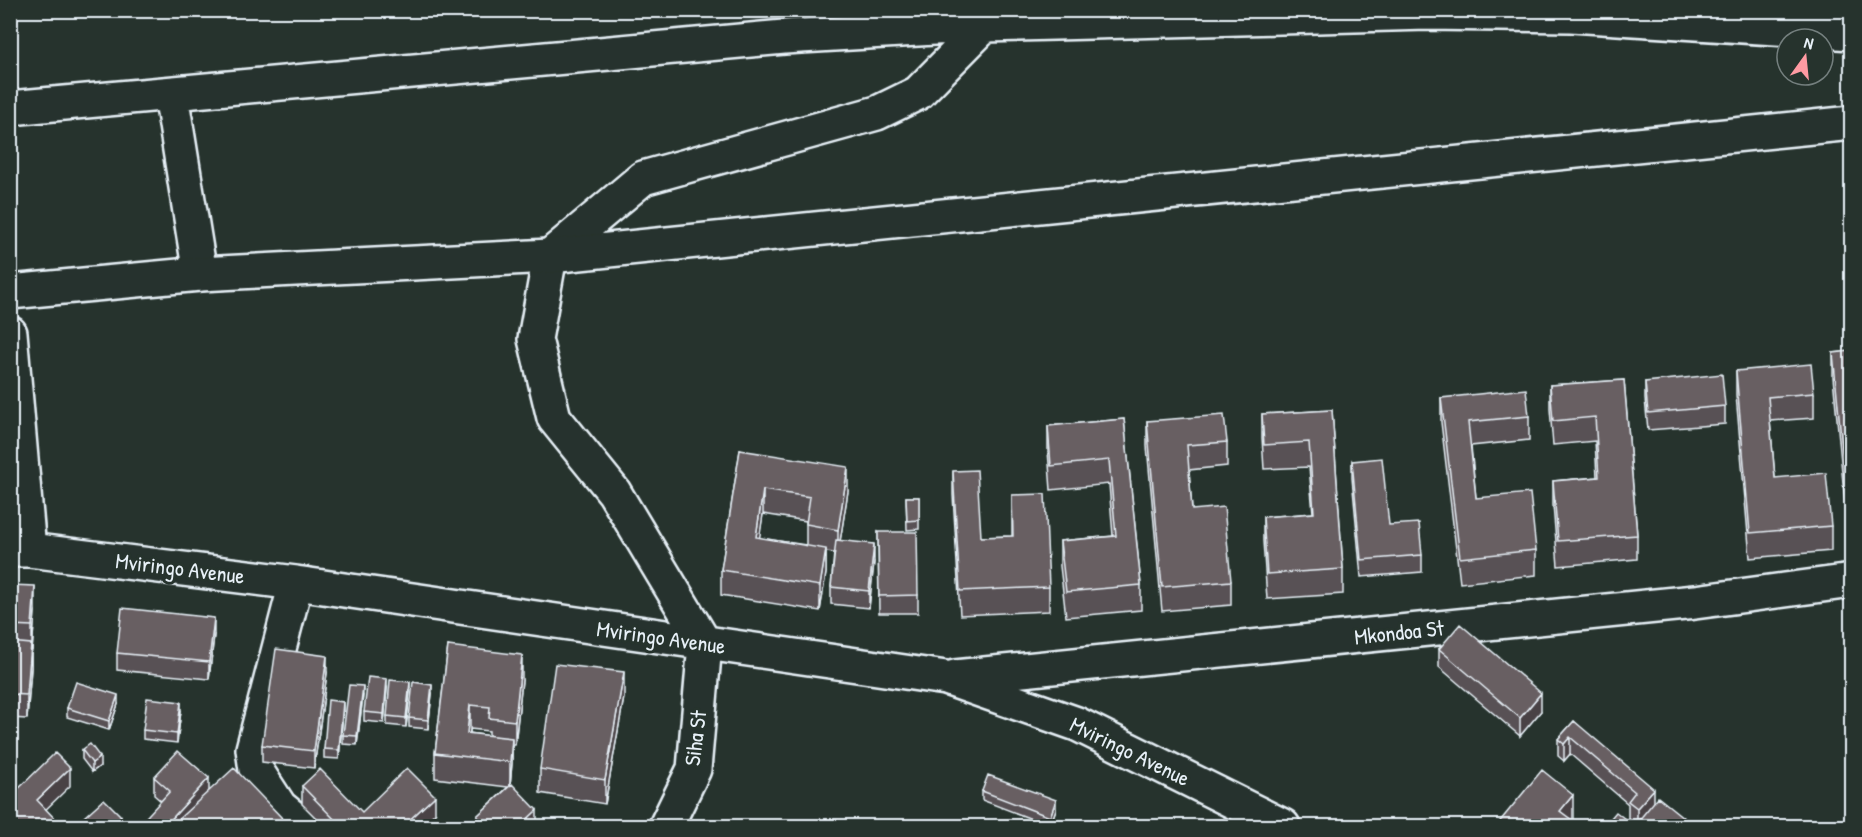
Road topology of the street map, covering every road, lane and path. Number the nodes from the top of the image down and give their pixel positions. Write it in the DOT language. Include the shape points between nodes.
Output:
graph roads {
  1 [pos="1428,12"];
  2 [pos="985,25"];
  3 [pos="1851,33"];
  4 [pos="171,94"];
  5 [pos="10,108"];
  6 [pos="1851,123"];
  7 [pos="550,256"];
  8 [pos="200,274"];
  9 [pos="10,292"];
  10 [pos="10,333"];
  11 [pos="20,550"];
  12 [pos="1851,581"];
  13 [pos="296,583"];
  14 [pos="705,644"];
  15 [pos="946,678"];
  16 [pos="303,826"];
  17 [pos="666,826"];
  18 [pos="1283,826"];
  1 -- 2 [label="main road"];
  1 -- 3 [label="main road" via="1571,15"];
  2 -- 4 [label="main road" via="784,37"];
  2 -- 7 [label="main road" via="918,93 877,113 643,178"];
  4 -- 5 [label="main road"];
  4 -- 8 [label="main road"];
  6 -- 7 [label="main road"];
  7 -- 8 [label="main road"];
  7 -- 14 [label="main road" via="535,339 554,418 614,492"];
  8 -- 9 [label="main road"];
  10 -- 11 [label="main road"];
  11 -- 13 [label="main road, Mviringo Avenue"];
  12 -- 15 [label="main road, Mkondoa St" via="1695,602"];
  13 -- 14 [label="main road, Mviringo Avenue"];
  13 -- 16 [label="main road" via="253,749 256,770 280,807"];
  14 -- 15 [label="main road, Mviringo Avenue"];
  14 -- 17 [label="main road, Siha St" via="694,769"];
  15 -- 18 [label="main road, Mviringo Avenue" via="1077,724"];
}
